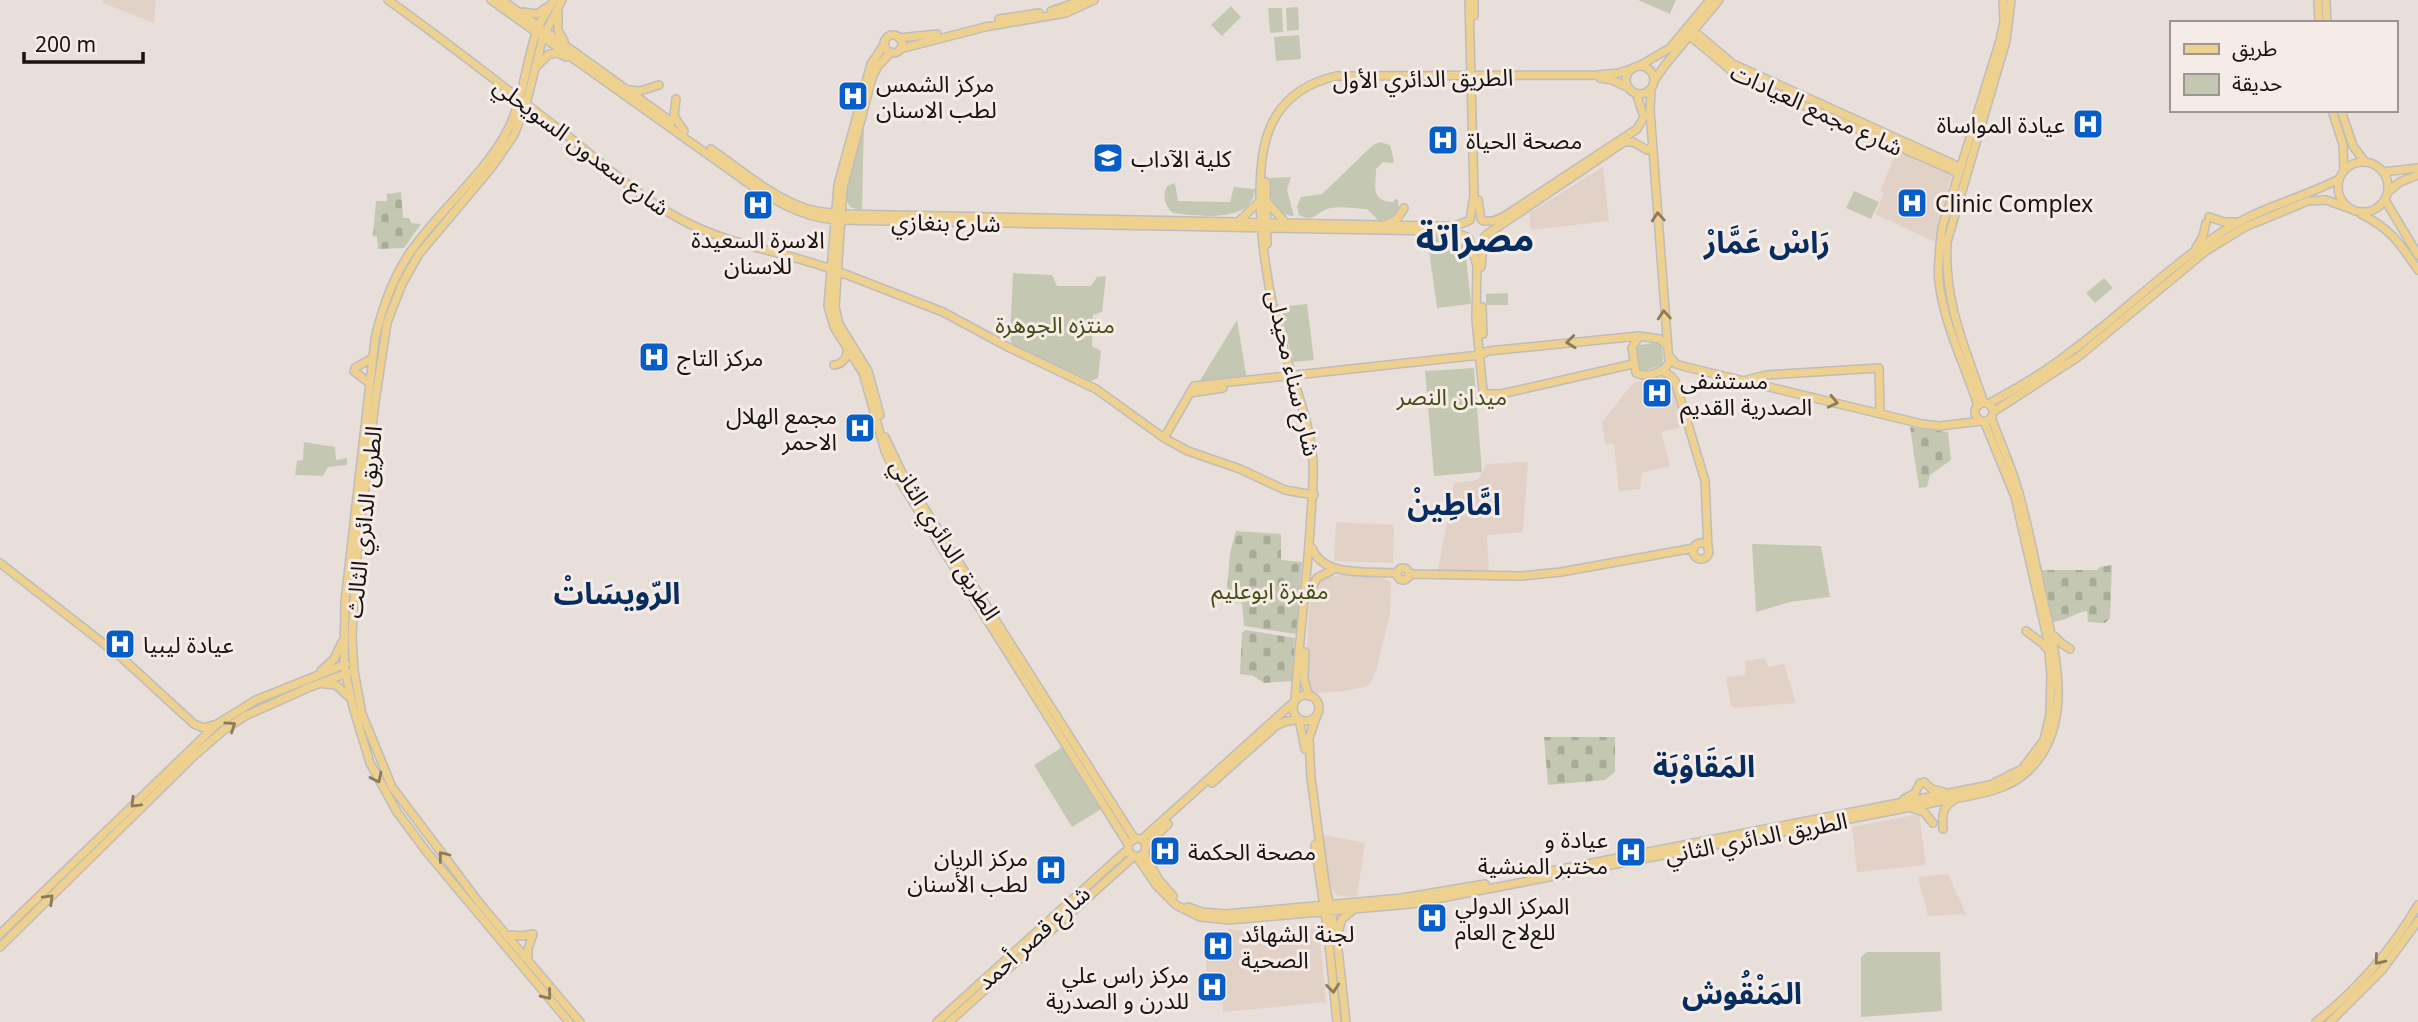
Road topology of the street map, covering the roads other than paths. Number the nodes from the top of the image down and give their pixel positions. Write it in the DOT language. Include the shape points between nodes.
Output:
graph roads {
  1 [pos="387,0"];
  2 [pos="491,0"];
  3 [pos="502,0"];
  4 [pos="1083,0"];
  5 [pos="1094,0"];
  6 [pos="1471,0"];
  7 [pos="1710,0"];
  8 [pos="1719,0"];
  9 [pos="2003,0"];
  10 [pos="2011,0"];
  11 [pos="2318,0"];
  12 [pos="2326,0"];
  13 [pos="556,3"];
  14 [pos="516,10"];
  15 [pos="1703,20"];
  16 [pos="2319,21"];
  17 [pos="2327,21"];
  18 [pos="541,31"];
  19 [pos="1689,31"];
  20 [pos="899,38"];
  21 [pos="884,43"];
  22 [pos="1703,44"];
  23 [pos="569,48"];
  24 [pos="900,49"];
  25 [pos="1677,51"];
  26 [pos="891,52"];
  27 [pos="582,65"];
  28 [pos="536,67"];
  29 [pos="1636,67"];
  30 [pos="1361,75"];
  31 [pos="1336,76"];
  32 [pos="1472,78"];
  33 [pos="659,85"];
  34 [pos="1653,85"];
  35 [pos="624,88"];
  36 [pos="1632,91"];
  37 [pos="676,99"];
  38 [pos="523,102"];
  39 [pos="2333,112"];
  40 [pos="2342,112"];
  41 [pos="684,131"];
  42 [pos="1652,146"];
  43 [pos="2365,162"];
  44 [pos="2418,168"];
  45 [pos="1959,170"];
  46 [pos="2383,172"];
  47 [pos="2342,175"];
  48 [pos="2418,175"];
  49 [pos="838,185"];
  50 [pos="842,194"];
  51 [pos="2386,196"];
  52 [pos="1263,201"];
  53 [pos="1404,208"];
  54 [pos="2348,208"];
  55 [pos="818,212"];
  56 [pos="2357,212"];
  57 [pos="860,214"];
  58 [pos="838,217"];
  59 [pos="1469,220"];
  60 [pos="1482,220"];
  61 [pos="1237,222"];
  62 [pos="2238,222"];
  63 [pos="1263,225"];
  64 [pos="1283,225"];
  65 [pos="1382,225"];
  66 [pos="1243,229"];
  67 [pos="1485,236"];
  68 [pos="1468,238"];
  69 [pos="1265,245"];
  70 [pos="2192,254"];
  71 [pos="2418,256"];
  72 [pos="834,270"];
  73 [pos="2418,270"];
  74 [pos="1639,336"];
  75 [pos="847,348"];
  76 [pos="1667,348"];
  77 [pos="1481,355"];
  78 [pos="372,358"];
  79 [pos="1633,364"];
  80 [pos="834,365"];
  81 [pos="1686,368"];
  82 [pos="1663,370"];
  83 [pos="1293,376"];
  84 [pos="1743,381"];
  85 [pos="369,383"];
  86 [pos="1981,407"];
  87 [pos="1880,414"];
  88 [pos="1987,418"];
  89 [pos="1957,423"];
  90 [pos="1164,438"];
  91 [pos="1314,497"];
  92 [pos="1707,528"];
  93 [pos="1696,546"];
  94 [pos="1312,548"];
  95 [pos="1708,550"];
  96 [pos="1678,551"];
  97 [pos="1698,558"];
  98 [pos="0,563"];
  99 [pos="1309,568"];
  100 [pos="1331,569"];
  101 [pos="1309,592"];
  102 [pos="2043,618"];
  103 [pos="2051,629"];
  104 [pos="344,638"];
  105 [pos="2053,655"];
  106 [pos="349,668"];
  107 [pos="310,678"];
  108 [pos="316,685"];
  109 [pos="1309,696"];
  110 [pos="351,699"];
  111 [pos="1295,701"];
  112 [pos="1317,715"];
  113 [pos="1298,719"];
  114 [pos="194,724"];
  115 [pos="217,724"];
  116 [pos="194,745"];
  117 [pos="1948,793"];
  118 [pos="1957,798"];
  119 [pos="1900,805"];
  120 [pos="1933,823"];
  121 [pos="1943,829"];
  122 [pos="1136,848"];
  123 [pos="71,872"];
  124 [pos="1323,885"];
  125 [pos="2418,905"];
  126 [pos="1354,907"];
  127 [pos="1327,909"];
  128 [pos="1299,911"];
  129 [pos="2418,921"];
  130 [pos="0,934"];
  131 [pos="1328,934"];
  132 [pos="508,935"];
  133 [pos="1337,940"];
  134 [pos="0,947"];
  135 [pos="528,959"];
  136 [pos="569,1022"];
  137 [pos="580,1022"];
  138 [pos="937,1022"];
  139 [pos="949,1022"];
  140 [pos="1337,1022"];
  141 [pos="1346,1022"];
  142 [pos="2316,1022"];
  143 [pos="2330,1022"];
  1 -- 38 [label="main road, شارع سعدون السويحلي"];
  2 -- 18 [label="main road, شارع بنغازي"];
  3 -- 14 [label="main road, شارع بنغازي"];
  4 -- 20 [label="main road" via="1049,12"];
  5 -- 24 [label="main road" via="1066,13"];
  6 -- 32 [label="main road"];
  7 -- 19 [label="main road"];
  8 -- 15 [label="main road"];
  9 -- 45 [label="main road" via="2000,40"];
  10 -- 86 [label="main road" via="2006,41 1947,242 1949,299"];
  11 -- 16 [label="main road"];
  12 -- 17 [label="main road"];
  13 -- 14 [label="main road" via="537,14"];
  13 -- 18 [label="main road, الطريق الدائري الثالث"];
  13 -- 23 [label="main road" via="558,30"];
  14 -- 18 [label="main road, شارع بنغازي"];
  15 -- 19 [label="main road"];
  15 -- 22 [label="main road"];
  18 -- 23 [label="main road, شارع بنغازي"];
  18 -- 27 [label="main road, شارع بنغازي"];
  18 -- 28 [label="main road, الطريق الدائري الثالث"];
  18 -- 38 [label="main road, الطريق الدائري الثالث"];
  19 -- 22 [label="main road, شارع مجمع العيادات"];
  19 -- 25 [label="main road"];
  19 -- 29 [label="main road" via="1664,53"];
  20 -- 21 [label="main road" via="890,36"];
  20 -- 24 [label="main road"];
  21 -- 26 [label="main road"];
  21 -- 49 [label="main road" via="870,67"];
  22 -- 25 [label="main road"];
  22 -- 45 [label="main road, شارع مجمع العيادات" via="1733,64"];
  23 -- 35 [label="main road, شارع بنغازي"];
  24 -- 26 [label="main road"];
  25 -- 34 [label="main road"];
  26 -- 50 [label="main road" via="872,78"];
  27 -- 28 [label="main road" via="552,53"];
  27 -- 58 [label="main road, شارع بنغازي" via="773,200 803,214"];
  28 -- 38 [label="main road, الطريق الدائري الثالث"];
  29 -- 32 [label="main road, الطريق الدائري الأول" via="1610,74"];
  29 -- 34 [label="main road" via="1650,70"];
  29 -- 36 [label="main road" via="1627,77"];
  30 -- 31 [label="main road, الطريق الدائري الأول"];
  30 -- 31 [label="main road" via="1349,67"];
  30 -- 32 [label="main road, الطريق الدائري الأول"];
  31 -- 52 [label="main road, الطريق الدائري الأول" via="1307,85 1276,116 1265,146"];
  32 -- 36 [label="main road, الطريق الدائري الأول" via="1599,78"];
  32 -- 52 [label="main road, الطريق الدائري الأول" via="1348,79 1308,91 1285,111 1273,134"];
  32 -- 59 [label="main road" via="1474,204"];
  32 -- 60 [label="main road"];
  33 -- 35 [label="main road" via="640,91"];
  34 -- 36 [label="main road" via="1644,93"];
  34 -- 42 [label="main road" via="1649,104"];
  35 -- 41 [label="main road, شارع بنغازي"];
  36 -- 60 [label="main road" via="1644,117 1637,129 1500,219"];
  37 -- 41 [label="main road" via="674,116"];
  38 -- 72 [label="main road, شارع سعدون السويحلي" via="681,219 746,246"];
  38 -- 78 [label="main road, الطريق الدائري الثالث" via="496,149 403,263 380,317"];
  38 -- 106 [label="main road, الطريق الدائري الثالث" via="504,153 414,262 387,323 356,566"];
  39 -- 47 [label="main road" via="2343,145"];
  40 -- 43 [label="main road" via="2350,140"];
  41 -- 55 [label="main road, شارع بنغازي" via="767,188"];
  42 -- 67 [label="main road" via="1647,150 1624,142"];
  76 -- 42 [label="main road, one-way"];
  43 -- 46 [label="main road"];
  43 -- 47 [label="main road" via="2353,164"];
  44 -- 46 [label="main road"];
  45 -- 86 [label="main road" via="1942,228 1939,281 1947,318"];
  46 -- 51 [label="main road" via="2388,182"];
  47 -- 54 [label="main road" via="2340,197"];
  47 -- 62 [label="main road" via="2321,189 2268,206"];
  48 -- 51 [label="main road" via="2400,181"];
  49 -- 55 [label="main road" via="828,207"];
  49 -- 58 [label="main road"];
  50 -- 57 [label="main road" via="846,205"];
  50 -- 58 [label="main road"];
  51 -- 56 [label="main road" via="2374,210"];
  51 -- 71 [label="main road"];
  52 -- 61 [label="main road"];
  52 -- 63 [label="main road, الطريق الدائري الأول"];
  52 -- 64 [label="main road"];
  53 -- 65 [label="main road" via="1397,219"];
  54 -- 56 [label="main road"];
  54 -- 88 [label="main road" via="2326,200 2308,201 2245,227 2206,251 2057,372"];
  55 -- 58 [label="main road, شارع بنغازي"];
  56 -- 73 [label="main road" via="2386,228"];
  57 -- 58 [label="main road, شارع بنغازي"];
  57 -- 61 [label="main road, شارع بنغازي"];
  58 -- 66 [label="main road, شارع بنغازي"];
  58 -- 72 [label="main road, الطريق الدائري الثاني"];
  59 -- 60 [label="main road"];
  59 -- 65 [label="main road, شارع بنغازي" via="1455,226"];
  59 -- 68 [label="main road" via="1464,231"];
  60 -- 67 [label="main road" via="1487,226"];
  61 -- 63 [label="main road, شارع بنغازي"];
  62 -- 70 [label="main road"];
  62 -- 70 [label="main road" via="2207,220"];
  63 -- 64 [label="main road, شارع بنغازي"];
  63 -- 66 [label="main road, شارع بنغازي"];
  63 -- 69 [label="main road, الطريق الدائري الأول"];
  64 -- 65 [label="main road, شارع بنغازي"];
  64 -- 68 [label="main road, شارع بنغازي" via="1451,232"];
  64 -- 69 [label="main road"];
  66 -- 69 [label="main road" via="1257,234"];
  67 -- 68 [label="main road" via="1477,241"];
  67 -- 77 [label="main road"];
  68 -- 77 [label="main road" via="1477,266"];
  69 -- 83 [label="main road, شارع سناء محيدلى"];
  69 -- 83 [label="main road, شارع سناء محيدلى" via="1276,318"];
  70 -- 86 [label="main road" via="2071,352"];
  72 -- 75 [label="main road, الطريق الدائري الثاني" via="828,296 830,317"];
  72 -- 90 [label="main road" via="943,312 1083,382"];
  72 -- 122 [label="main road, الطريق الدائري الثاني" via="839,324 869,371 893,457"];
  74 -- 76 [label="main road" via="1660,339"];
  74 -- 77 [label="main road, one-way"];
  74 -- 79 [label="main road" via="1632,348"];
  75 -- 80 [label="main road" via="846,358"];
  75 -- 122 [label="main road, الطريق الدائري الثاني" via="863,373 896,475"];
  76 -- 81 [label="main road" via="1673,362"];
  76 -- 82 [label="main road" via="1669,363"];
  77 -- 79 [label="main road" via="1483,391 1490,395"];
  77 -- 83 [label="main road"];
  78 -- 85 [label="main road, الطريق الدائري الثالث"];
  78 -- 85 [label="main road" via="355,369"];
  79 -- 82 [label="main road" via="1640,375"];
  81 -- 82 [label="main road"];
  81 -- 84 [label="main road"];
  82 -- 92 [label="main road" via="1675,381 1705,481"];
  83 -- 90 [label="main road" via="1191,390"];
  83 -- 91 [label="main road, شارع سناء محيدلى" via="1309,433"];
  84 -- 87 [label="main road, one-way"];
  84 -- 87 [label="main road" via="1879,368"];
  85 -- 104 [label="main road, الطريق الدائري الثالث"];
  86 -- 88 [label="main road"];
  86 -- 88 [label="main road"];
  86 -- 89 [label="main road"];
  87 -- 89 [label="main road" via="1928,425"];
  88 -- 89 [label="main road"];
  88 -- 102 [label="main road, الطريق الدائري الثاني" via="2015,497"];
  88 -- 103 [label="main road, الطريق الدائري الثاني" via="2020,496"];
  90 -- 91 [label="main road" via="1280,488"];
  91 -- 94 [label="main road, شارع سناء محيدلى"];
  91 -- 99 [label="main road, شارع سناء محيدلى"];
  92 -- 93 [label="main road"];
  92 -- 95 [label="main road"];
  93 -- 95 [label="main road" via="1705,545"];
  93 -- 96 [label="main road"];
  93 -- 97 [label="main road" via="1693,553"];
  94 -- 99 [label="main road, شارع سناء محيدلى"];
  94 -- 100 [label="main road"];
  95 -- 97 [label="main road" via="1704,558"];
  96 -- 97 [label="main road"];
  96 -- 100 [label="main road" via="1522,576 1409,574 1404,567 1396,573"];
  98 -- 114 [label="main road" via="121,657"];
  99 -- 100 [label="main road"];
  99 -- 101 [label="main road"];
  99 -- 111 [label="main road, شارع سناء محيدلى"];
  100 -- 101 [label="main road" via="1317,578"];
  101 -- 109 [label="main road" via="1304,680"];
  102 -- 105 [label="main road, الطريق الدائري الثاني"];
  102 -- 105 [label="main road" via="2038,629 2026,631"];
  103 -- 105 [label="main road, الطريق الدائري الثاني"];
  103 -- 105 [label="main road" via="2070,649"];
  104 -- 106 [label="main road, الطريق الدائري الثالث"];
  104 -- 107 [label="main road" via="332,661"];
  105 -- 117 [label="main road, الطريق الدائري الثاني" via="2050,714 2038,751 2022,769 2001,782"];
  105 -- 118 [label="main road, الطريق الدائري الثاني" via="2056,715 2043,753 2008,785"];
  106 -- 107 [label="main road"];
  106 -- 108 [label="main road"];
  106 -- 110 [label="main road, الطريق الدائري الثالث"];
  132 -- 106 [label="main road, الطريق الدائري الثالث, one-way" via="392,787"];
  107 -- 115 [label="main road" via="256,700"];
  108 -- 110 [label="main road" via="336,685"];
  123 -- 108 [label="main road, one-way" via="217,736 253,713"];
  109 -- 111 [label="main road"];
  109 -- 112 [label="main road" via="1318,704"];
  110 -- 136 [label="main road, الطريق الدائري الثالث, one-way" via="370,763 397,812"];
  111 -- 113 [label="main road"];
  111 -- 122 [label="main road, شارع قصر أحمد"];
  112 -- 113 [label="main road" via="1307,721"];
  112 -- 124 [label="main road" via="1308,747"];
  113 -- 122 [label="main road, شارع قصر أحمد" via="1276,726"];
  113 -- 124 [label="main road"];
  114 -- 115 [label="main road" via="204,728"];
  114 -- 116 [label="main road"];
  115 -- 116 [label="main road"];
  116 -- 123 [label="main road, one-way"];
  117 -- 119 [label="main road, الطريق الدائري الثاني"];
  117 -- 119 [label="main road" via="1922,782"];
  118 -- 119 [label="main road, الطريق الدائري الثاني"];
  118 -- 121 [label="main road" via="1946,806"];
  119 -- 120 [label="main road" via="1919,810"];
  119 -- 126 [label="main road, الطريق الدائري الثاني"];
  122 -- 128 [label="main road, الطريق الدائري الثاني" via="1162,892 1194,915 1220,920"];
  122 -- 138 [label="main road, شارع قصر أحمد"];
  122 -- 139 [label="main road, شارع قصر أحمد"];
  123 -- 130 [label="main road"];
  134 -- 123 [label="main road, one-way"];
  124 -- 126 [label="main road" via="1332,897"];
  124 -- 127 [label="main road"];
  124 -- 128 [label="main road" via="1315,900"];
  125 -- 142 [label="main road, one-way" via="2372,969"];
  126 -- 127 [label="main road, الطريق الدائري الثاني"];
  126 -- 133 [label="main road" via="1342,919"];
  127 -- 128 [label="main road, الطريق الدائري الثاني"];
  127 -- 131 [label="main road"];
  127 -- 133 [label="main road"];
  128 -- 131 [label="main road" via="1320,919"];
  129 -- 143 [label="main road" via="2382,970"];
  131 -- 140 [label="main road, one-way"];
  132 -- 135 [label="main road, الطريق الدائري الثالث"];
  132 -- 135 [label="main road" via="533,934"];
  133 -- 141 [label="main road"];
  135 -- 137 [label="main road, الطريق الدائري الثالث"];
}
